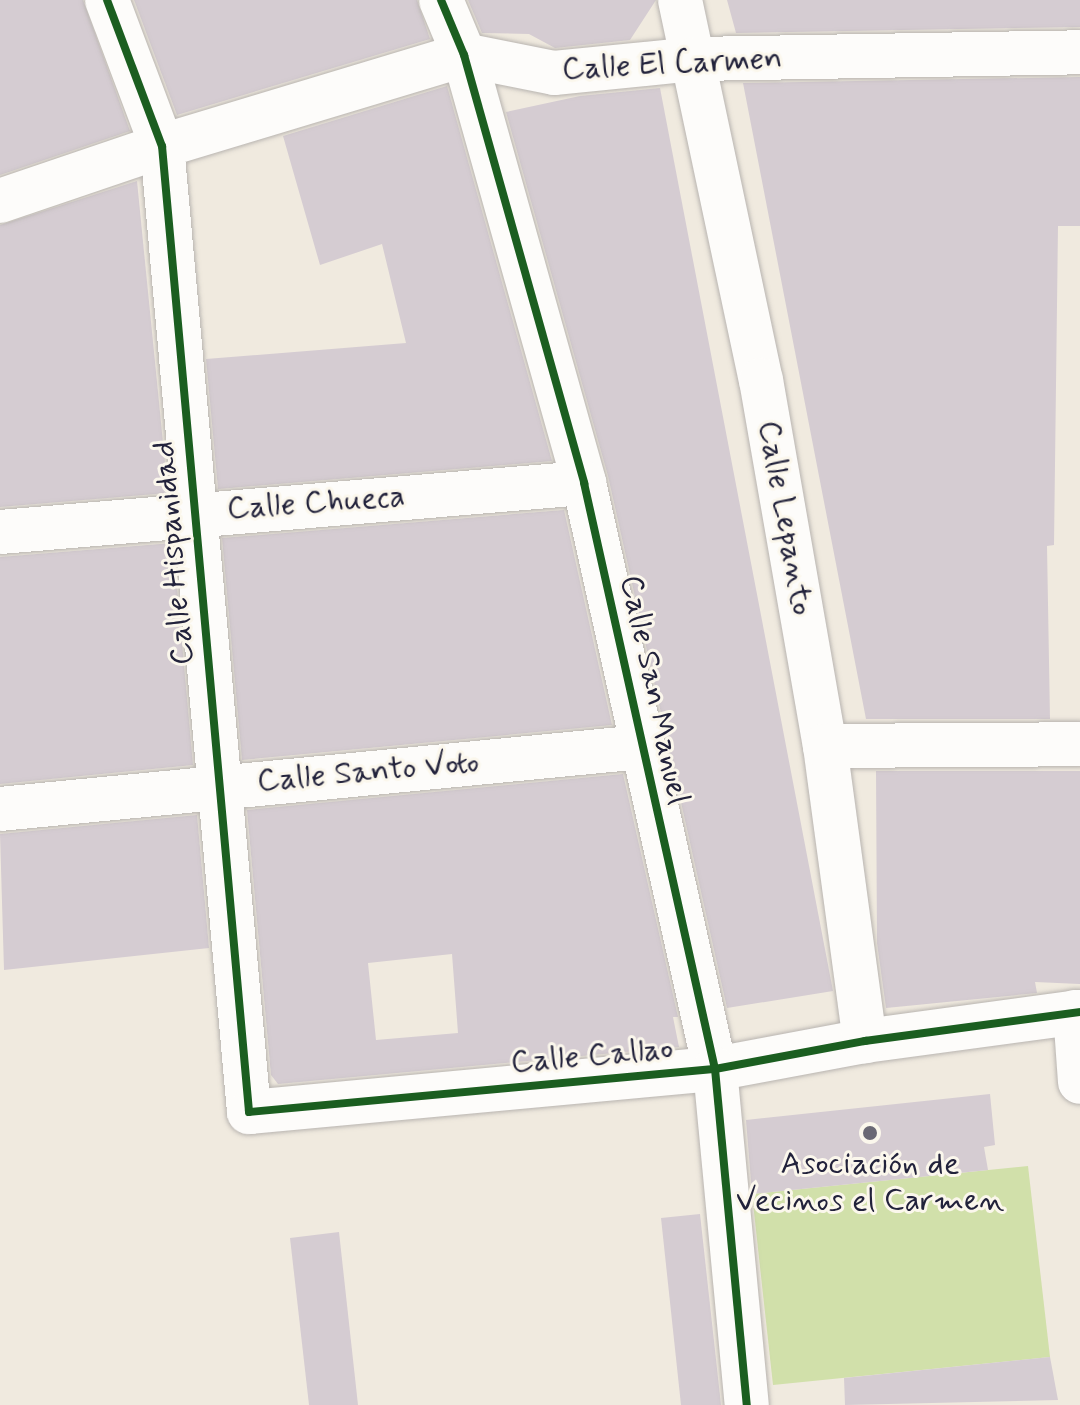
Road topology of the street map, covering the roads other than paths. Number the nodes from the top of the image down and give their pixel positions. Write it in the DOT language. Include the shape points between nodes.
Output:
graph roads {
  1 [pos="107,0"];
  2 [pos="441,0"];
  3 [pos="680,0"];
  4 [pos="1080,52"];
  5 [pos="464,55"];
  6 [pos="695,59"];
  7 [pos="162,146"];
  8 [pos="0,201"];
  9 [pos="584,483"];
  10 [pos="195,512"];
  11 [pos="0,532"];
  12 [pos="1080,744"];
  13 [pos="825,746"];
  14 [pos="642,747"];
  15 [pos="217,786"];
  16 [pos="0,809"];
  17 [pos="1077,1012"];
  18 [pos="865,1041"];
  19 [pos="715,1069"];
  20 [pos="1080,1082"];
  21 [pos="249,1112"];
  22 [pos="747,1405"];
  1 -- 7 [label="street, Calle Hispanidad"];
  2 -- 5 [label="street, Calle San Manuel"];
  3 -- 6 [label="street, Calle Lepanto"];
  4 -- 6 [label="street, Calle El Carmen"];
  5 -- 6 [label="street, Calle El Carmen" via="554,73"];
  5 -- 7 [label="street, Calle El Carmen"];
  5 -- 9 [label="street, Calle San Manuel"];
  6 -- 13 [label="street, Calle Lepanto" via="761,380"];
  7 -- 8 [label="street, Calle El Carmen"];
  7 -- 10 [label="street, Calle Hispanidad"];
  9 -- 10 [label="street, Calle Chueca"];
  9 -- 14 [label="street, Calle San Manuel"];
  10 -- 11 [label="street, Calle Chueca"];
  10 -- 15 [label="street, Calle Hispanidad"];
  12 -- 13 [label="street"];
  13 -- 18 [label="street, Calle Lepanto"];
  14 -- 15 [label="street, Calle Santo Voto"];
  14 -- 19 [label="street, Calle San Manuel"];
  15 -- 16 [label="street, Calle Santo Voto"];
  15 -- 21 [label="street, Calle Hispanidad"];
  17 -- 18 [label="street, Calle Callao"];
  17 -- 20 [label="street, Calle Callao"];
  18 -- 19 [label="street, Calle Callao"];
  19 -- 21 [label="street, Calle Callao"];
  19 -- 22 [label="street, Calle San Manuel"];
}
